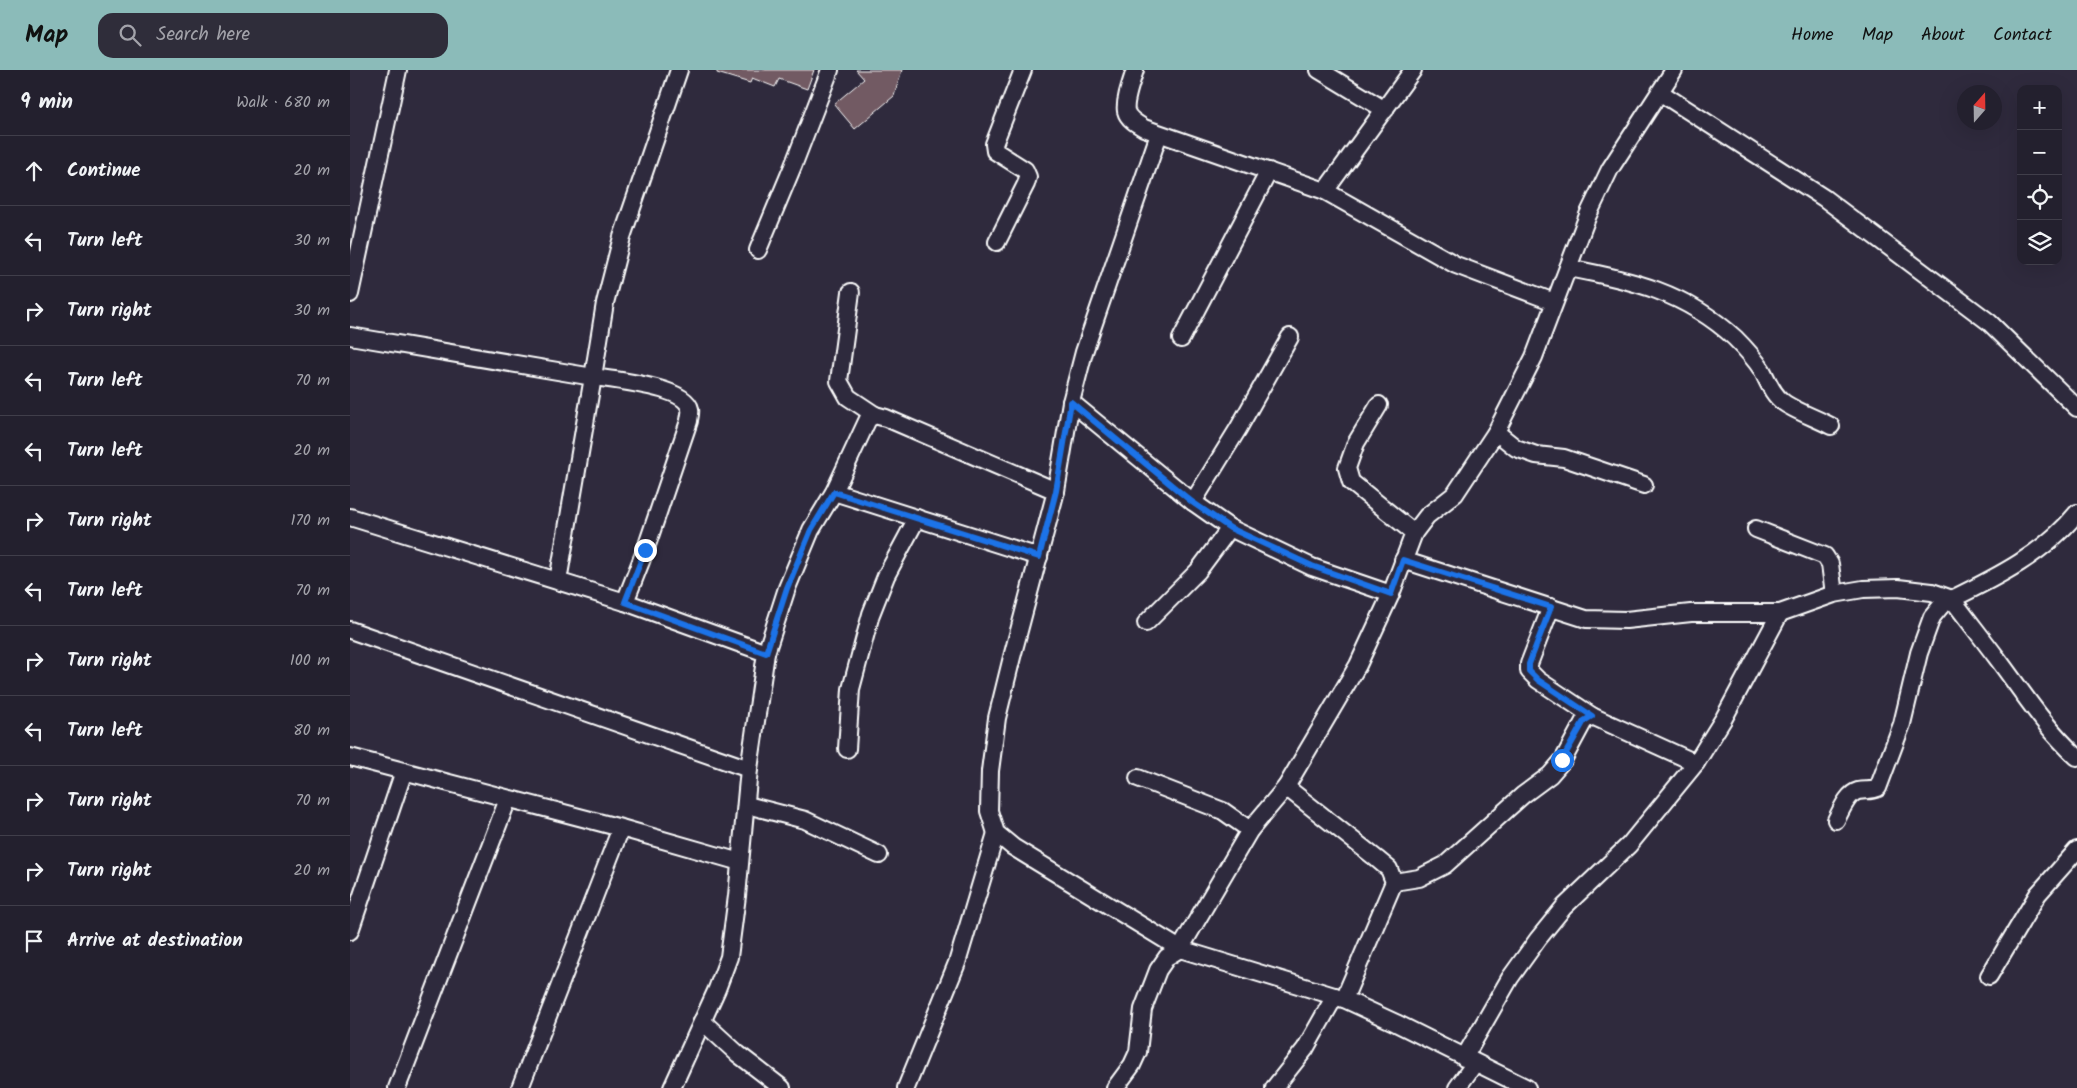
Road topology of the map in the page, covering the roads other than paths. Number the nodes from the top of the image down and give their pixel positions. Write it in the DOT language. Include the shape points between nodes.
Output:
graph roads {
  1 [pos="398,70"];
  2 [pos="679,70"];
  3 [pos="830,70"];
  4 [pos="1023,70"];
  5 [pos="1135,70"];
  6 [pos="1319,70"];
  7 [pos="1413,70"];
  8 [pos="1674,70"];
  9 [pos="1661,93"];
  10 [pos="1385,110"];
  11 [pos="1159,134"];
  12 [pos="1269,171"];
  13 [pos="1325,191"];
  14 [pos="997,242"];
  15 [pos="758,250"];
  16 [pos="1568,268"];
  17 [pos="851,292"];
  18 [pos="350,294"];
  19 [pos="1554,302"];
  20 [pos="350,336"];
  21 [pos="1290,337"];
  22 [pos="1181,339"];
  23 [pos="593,377"];
  24 [pos="1071,402"];
  25 [pos="1379,405"];
  26 [pos="2077,408"];
  27 [pos="875,415"];
  28 [pos="1831,426"];
  29 [pos="1496,432"];
  30 [pos="1644,485"];
  31 [pos="1056,491"];
  32 [pos="834,492"];
  33 [pos="1192,502"];
  34 [pos="2077,513"];
  35 [pos="350,517"];
  36 [pos="917,518"];
  37 [pos="1230,528"];
  38 [pos="1756,529"];
  39 [pos="1414,533"];
  40 [pos="1039,557"];
  41 [pos="1403,560"];
  42 [pos="558,581"];
  43 [pos="1391,594"];
  44 [pos="1834,594"];
  45 [pos="1952,599"];
  46 [pos="625,602"];
  47 [pos="1551,607"];
  48 [pos="1780,613"];
  49 [pos="1146,623"];
  50 [pos="350,630"];
  51 [pos="766,653"];
  52 [pos="1592,716"];
  53 [pos="847,749"];
  54 [pos="350,757"];
  55 [pos="2077,757"];
  56 [pos="1696,763"];
  57 [pos="749,769"];
  58 [pos="404,771"];
  59 [pos="1138,778"];
  60 [pos="1286,787"];
  61 [pos="508,799"];
  62 [pos="747,805"];
  63 [pos="1836,820"];
  64 [pos="621,828"];
  65 [pos="1250,830"];
  66 [pos="996,833"];
  67 [pos="2077,850"];
  68 [pos="880,856"];
  69 [pos="740,862"];
  70 [pos="1394,882"];
  71 [pos="357,890"];
  72 [pos="350,931"];
  73 [pos="1180,949"];
  74 [pos="1989,976"];
  75 [pos="1339,998"];
  76 [pos="702,1021"];
  77 [pos="1469,1061"];
  78 [pos="397,1088"];
  79 [pos="520,1088"];
  80 [pos="672,1088"];
  81 [pos="782,1088"];
  82 [pos="906,1088"];
  83 [pos="1116,1088"];
  84 [pos="1274,1088"];
  85 [pos="1457,1088"];
  86 [pos="1527,1088"];
  1 -- 18 [label="street"];
  2 -- 23 [label="street" via="622,237 605,303"];
  3 -- 15 [label="street"];
  4 -- 14 [label="street" via="994,144 995,150 1025,170 1028,177"];
  5 -- 11 [label="street" via="1126,111 1131,119"];
  6 -- 10 [label="street"];
  7 -- 10 [label="street"];
  8 -- 9 [label="street"];
  9 -- 16 [label="street" via="1610,169"];
  9 -- 26 [label="street" via="1824,198 1989,322"];
  10 -- 13 [label="street"];
  11 -- 12 [label="street"];
  11 -- 24 [label="street" via="1084,352"];
  12 -- 13 [label="street"];
  12 -- 22 [label="street"];
  13 -- 19 [label="street" via="1456,264"];
  16 -- 19 [label="street"];
  16 -- 28 [label="street" via="1615,277 1673,296 1701,310 1736,339 1761,368 1774,393 1783,402"];
  17 -- 27 [label="street" via="839,382 848,397"];
  19 -- 29 [label="street" via="1534,357"];
  20 -- 23 [label="street"];
  21 -- 33 [label="street"];
  23 -- 42 [label="street"];
  23 -- 46 [label="street" via="642,384 678,394 690,409 689,421"];
  24 -- 31 [label="street"];
  24 -- 33 [label="street"];
  25 -- 39 [label="street" via="1356,442 1347,468 1351,482"];
  27 -- 31 [label="street"];
  27 -- 32 [label="street" via="868,419"];
  29 -- 30 [label="street" via="1516,448 1536,455 1564,458"];
  29 -- 39 [label="street" via="1455,494 1427,516"];
  31 -- 40 [label="street"];
  32 -- 36 [label="street"];
  32 -- 51 [label="street" via="811,530 787,588"];
  33 -- 37 [label="street"];
  34 -- 45 [label="street" via="2052,540 2032,554"];
  35 -- 42 [label="street"];
  36 -- 40 [label="street"];
  36 -- 53 [label="street" via="886,576 871,614 851,689"];
  37 -- 43 [label="street" via="1312,566"];
  37 -- 49 [label="street" via="1198,571"];
  38 -- 44 [label="street" via="1825,556 1830,564"];
  39 -- 41 [label="street"];
  40 -- 66 [label="street" via="997,718 989,791 989,811"];
  41 -- 43 [label="street"];
  41 -- 47 [label="street"];
  42 -- 46 [label="street"];
  43 -- 60 [label="street" via="1358,665"];
  44 -- 45 [label="street" via="1898,588 1932,592"];
  44 -- 48 [label="street"];
  45 -- 55 [label="street" via="2036,714"];
  45 -- 63 [label="street" via="1932,617 1919,653 1902,724 1878,788 1857,791 1849,796"];
  46 -- 51 [label="street"];
  47 -- 48 [label="street" via="1586,618 1626,620 1691,613"];
  47 -- 52 [label="street" via="1529,671"];
  48 -- 56 [label="street"];
  50 -- 57 [label="street"];
  51 -- 57 [label="street"];
  52 -- 56 [label="street"];
  52 -- 70 [label="street" via="1584,721 1550,775 1445,865 1419,878"];
  54 -- 58 [label="street"];
  56 -- 77 [label="street" via="1629,845 1564,907 1538,939 1510,978"];
  57 -- 62 [label="street"];
  58 -- 61 [label="street"];
  58 -- 71 [label="street"];
  59 -- 65 [label="street" via="1223,811"];
  60 -- 65 [label="street"];
  60 -- 70 [label="street" via="1378,859 1389,870"];
  61 -- 64 [label="street"];
  61 -- 78 [label="street"];
  62 -- 68 [label="street" via="805,820"];
  62 -- 69 [label="street"];
  64 -- 69 [label="street"];
  64 -- 79 [label="street"];
  65 -- 73 [label="street"];
  66 -- 73 [label="street" via="1021,852"];
  66 -- 82 [label="street" via="957,963"];
  67 -- 74 [label="street" via="2038,894"];
  69 -- 76 [label="street" via="728,957"];
  70 -- 75 [label="street"];
  71 -- 72 [label="street"];
  73 -- 75 [label="street"];
  73 -- 83 [label="street" via="1167,958 1154,978 1143,1010 1138,1052"];
  75 -- 77 [label="street"];
  75 -- 84 [label="street" via="1306,1049"];
  76 -- 80 [label="street"];
  76 -- 81 [label="street"];
  77 -- 85 [label="street"];
  77 -- 86 [label="street"];
}
